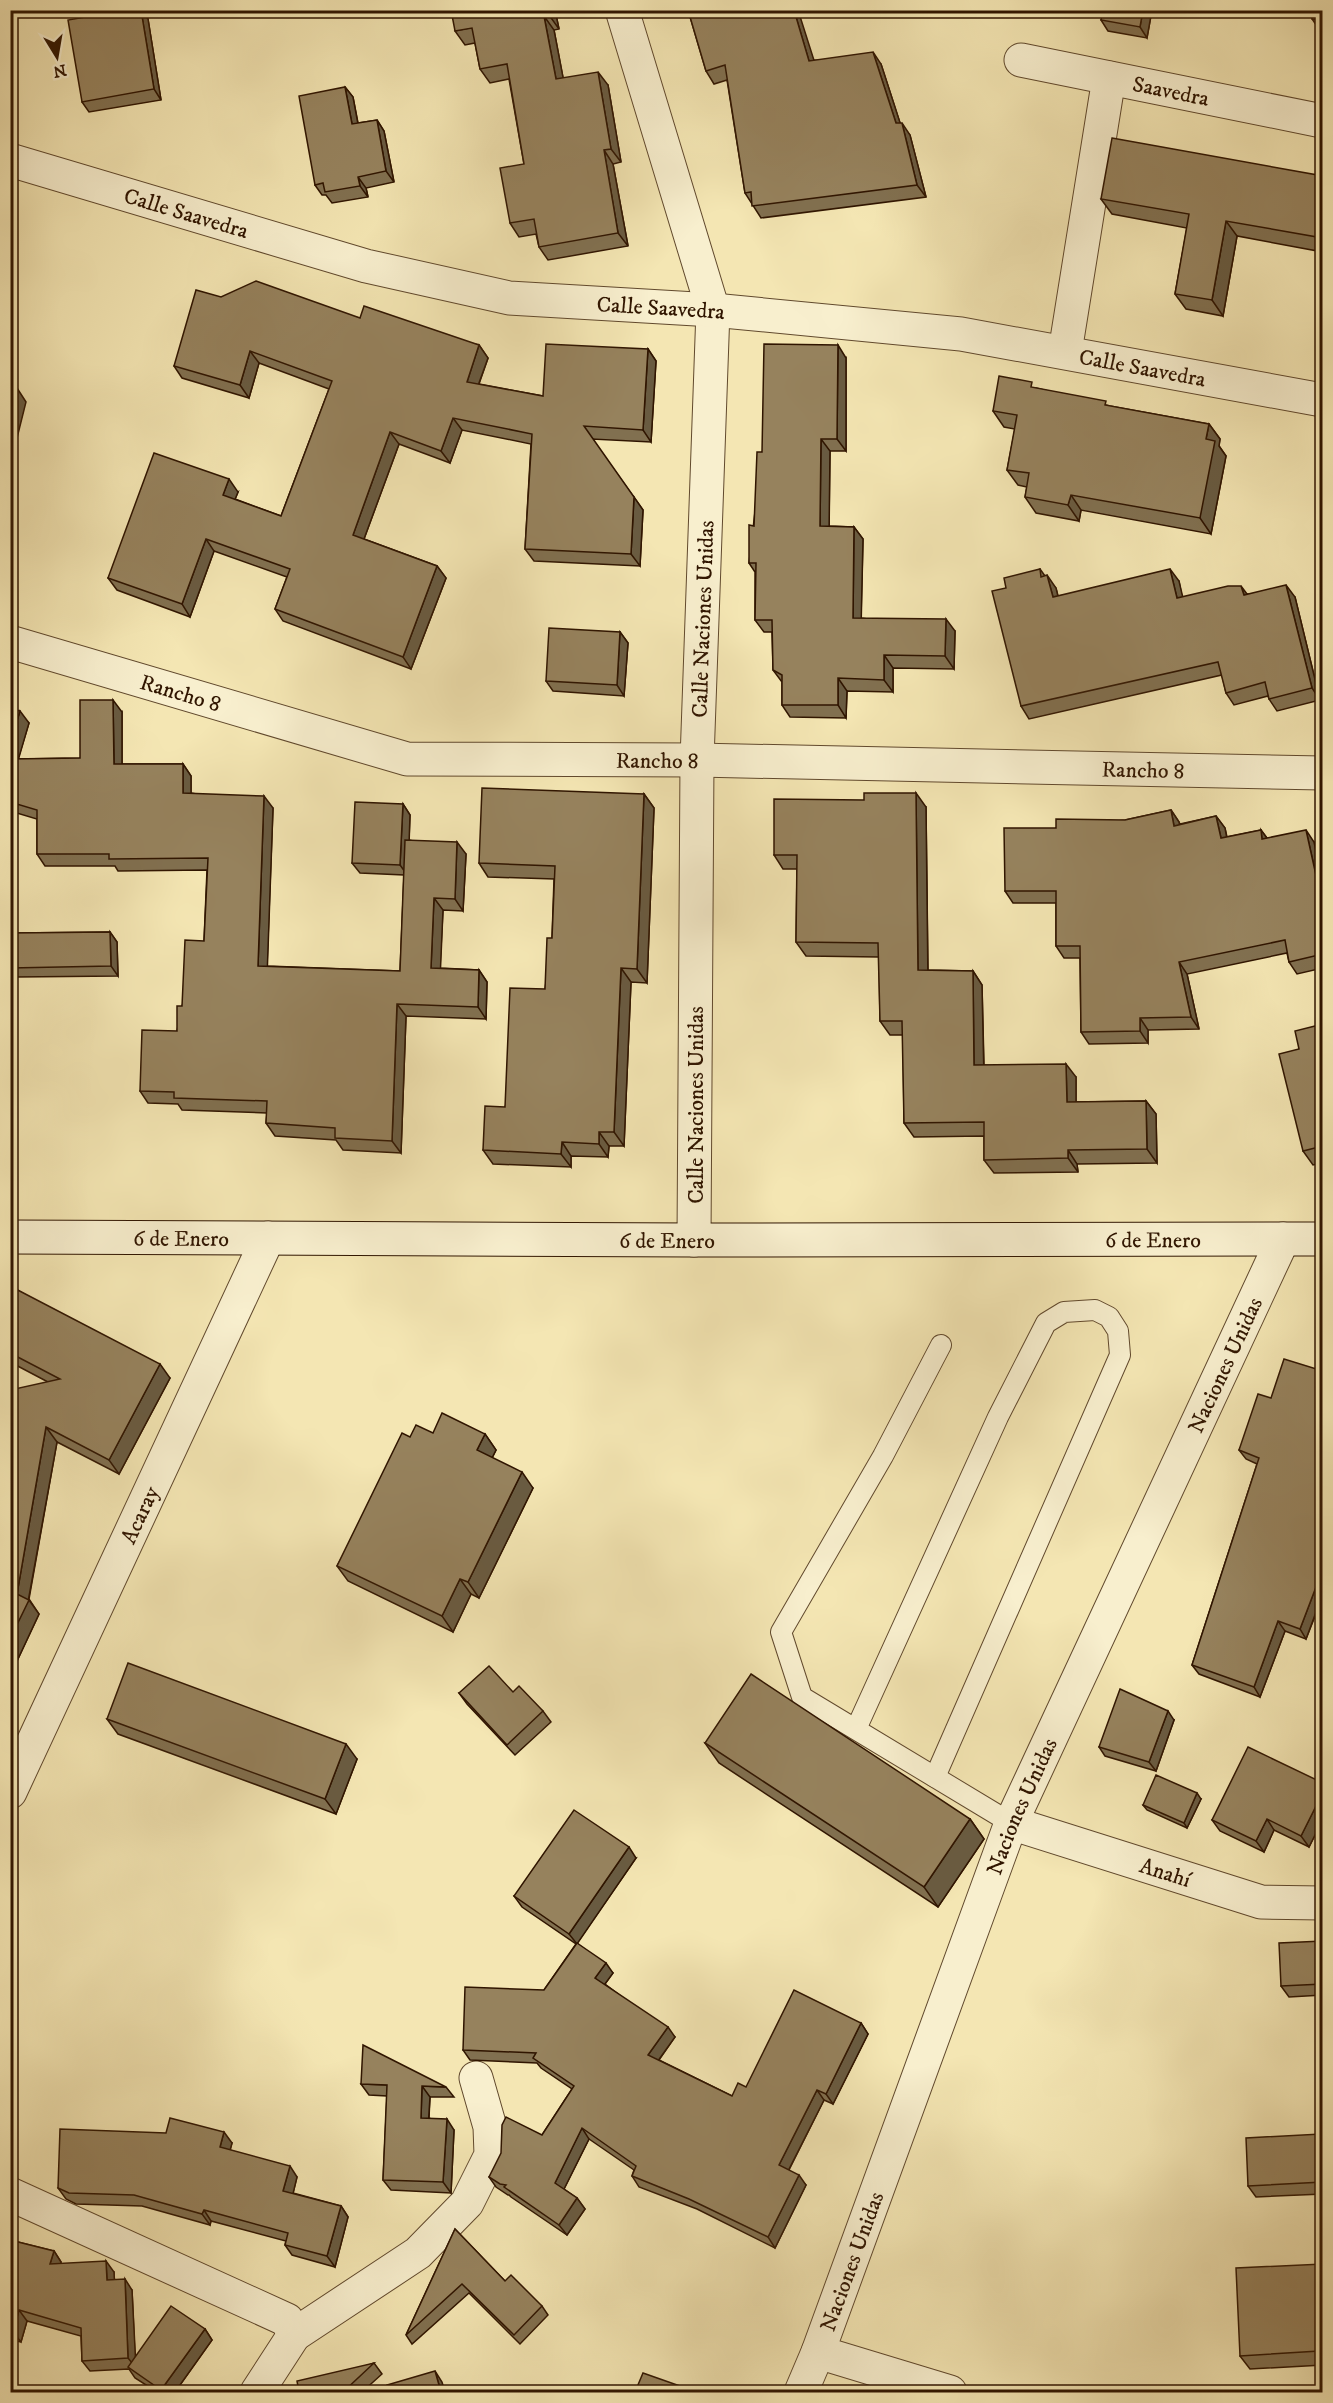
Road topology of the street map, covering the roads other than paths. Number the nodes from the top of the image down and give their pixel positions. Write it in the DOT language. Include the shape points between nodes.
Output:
graph roads {
  1 [pos="622,10"];
  2 [pos="1021,60"];
  3 [pos="1109,78"];
  4 [pos="1323,121"];
  5 [pos="10,160"];
  6 [pos="713,310"];
  7 [pos="1065,352"];
  8 [pos="1323,400"];
  9 [pos="10,642"];
  10 [pos="697,760"];
  11 [pos="1323,773"];
  12 [pos="10,1237"];
  13 [pos="267,1238"];
  14 [pos="1283,1239"];
  15 [pos="1323,1239"];
  16 [pos="694,1240"];
  17 [pos="941,1345"];
  18 [pos="856,1730"];
  19 [pos="935,1777"];
  20 [pos="10,1792"];
  21 [pos="1011,1823"];
  22 [pos="1323,1903"];
  23 [pos="476,2078"];
  24 [pos="10,2194"];
  25 [pos="294,2335"];
  26 [pos="818,2352"];
  27 [pos="257,2392"];
  28 [pos="801,2392"];
  29 [pos="950,2392"];
  1 -- 6 [label="street, Calle Naciones Unidas"];
  2 -- 3 [label="street, Saavedra"];
  3 -- 4 [label="street, Saavedra"];
  3 -- 7 [label="street"];
  5 -- 6 [label="street, Calle Saavedra" via="366,266 509,298"];
  6 -- 7 [label="street, Calle Saavedra" via="961,334"];
  6 -- 10 [label="street, Calle Naciones Unidas"];
  7 -- 8 [label="street, Calle Saavedra"];
  9 -- 10 [label="street, Rancho 8" via="407,759"];
  10 -- 11 [label="street, Rancho 8"];
  10 -- 16 [label="street, Calle Naciones Unidas"];
  12 -- 13 [label="street, 6 de Enero"];
  13 -- 16 [label="street, 6 de Enero"];
  13 -- 20 [label="street, Acaray"];
  14 -- 15 [label="street, 6 de Enero"];
  14 -- 16 [label="street, 6 de Enero"];
  14 -- 21 [label="street, Naciones Unidas"];
  17 -- 18 [label="lane" via="883,1456 781,1632 802,1697"];
  18 -- 19 [label="lane"];
  18 -- 19 [label="lane" via="998,1417 1046,1323 1064,1312 1095,1310 1109,1317 1118,1331 1120,1355"];
  19 -- 21 [label="lane"];
  21 -- 22 [label="street, Anahí" via="1261,1902"];
  21 -- 26 [label="street, Naciones Unidas"];
  23 -- 25 [label="street" via="490,2127 491,2156 467,2203 418,2253"];
  24 -- 25 [label="street" via="287,2320"];
  25 -- 27 [label="street"];
  26 -- 28 [label="street, Naciones Unidas"];
  26 -- 29 [label="street"];
}
